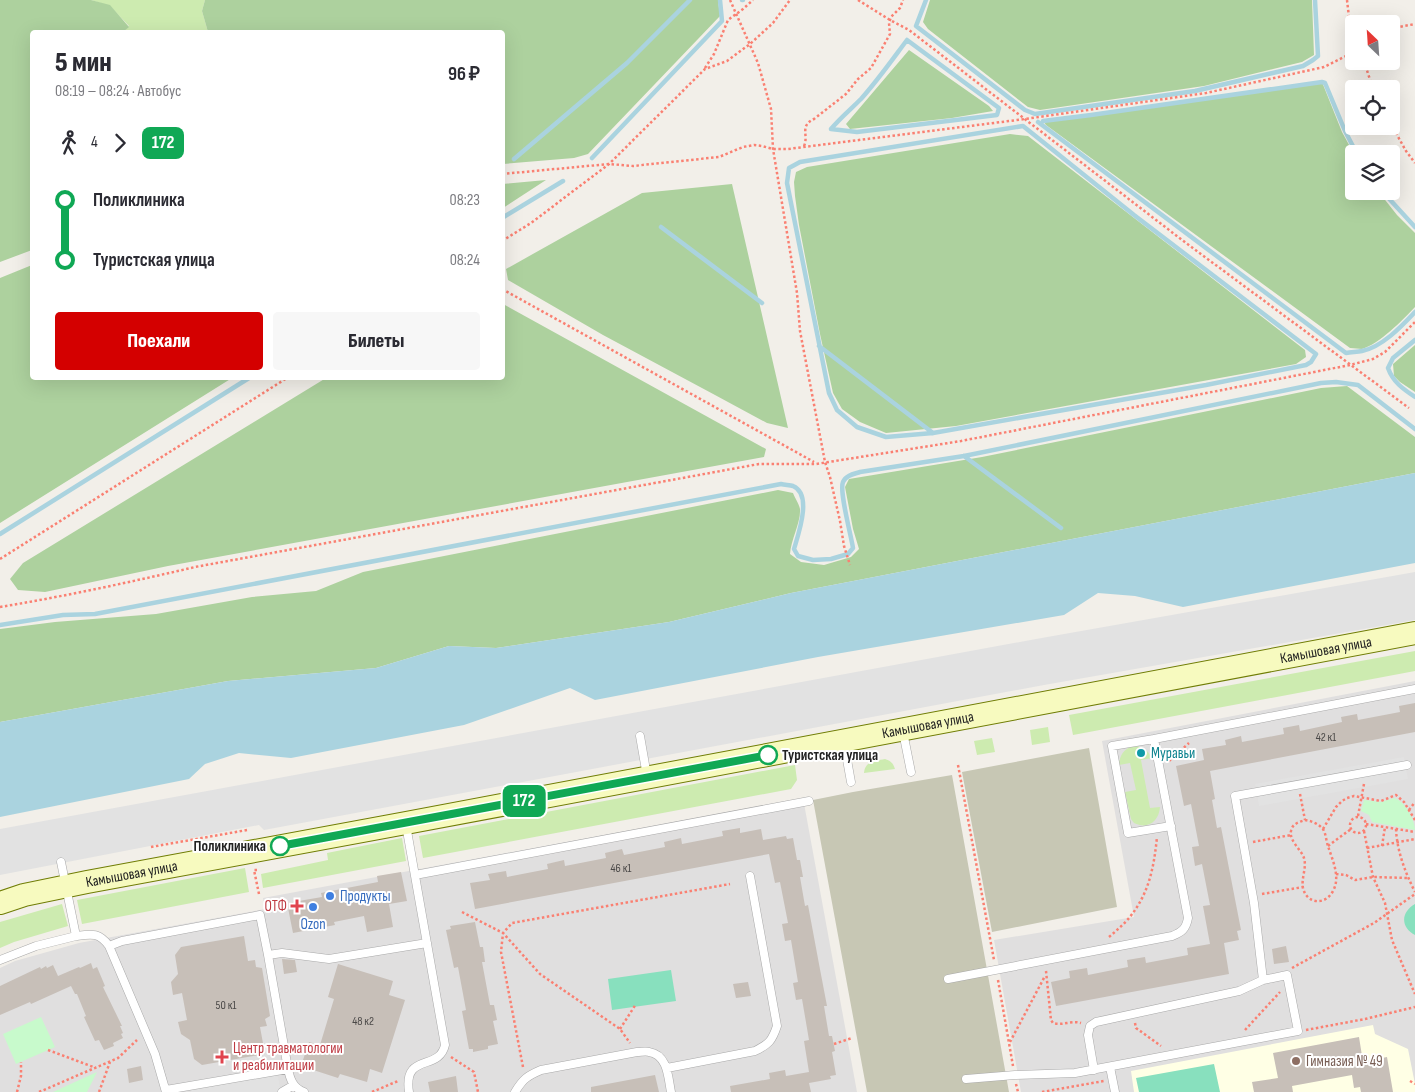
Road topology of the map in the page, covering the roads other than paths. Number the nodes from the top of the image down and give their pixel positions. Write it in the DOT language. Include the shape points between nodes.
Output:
graph roads {
  1 [pos="1415,633"];
  2 [pos="1415,689"];
  3 [pos="903,730"];
  4 [pos="640,736"];
  5 [pos="1154,739"];
  6 [pos="843,741"];
  7 [pos="1411,764"];
  8 [pos="911,772"];
  9 [pos="648,778"];
  10 [pos="851,782"];
  11 [pos="809,801"];
  12 [pos="406,823"];
  13 [pos="1170,826"];
  14 [pos="61,862"];
  15 [pos="415,875"];
  16 [pos="750,876"];
  17 [pos="65,886"];
  18 [pos="0,904"];
  19 [pos="76,936"];
  20 [pos="426,943"];
  21 [pos="109,946"];
  22 [pos="268,955"];
  23 [pos="0,960"];
  24 [pos="948,979"];
  25 [pos="1263,980"];
  26 [pos="1110,1066"];
  27 [pos="667,1068"];
  28 [pos="288,1069"];
  29 [pos="1094,1070"];
  30 [pos="966,1079"];
  31 [pos="294,1085"];
  32 [pos="166,1091"];
  33 [pos="282,1092"];
  34 [pos="304,1092"];
  35 [pos="409,1092"];
  36 [pos="515,1092"];
  37 [pos="671,1092"];
  38 [pos="1115,1092"];
  1 -- 3 [label="street, Камышовая улица" via="1339,644"];
  2 -- 5 [label="lane"];
  3 -- 6 [label="street, Камышовая улица"];
  3 -- 8 [label="lane"];
  4 -- 9 [label="lane"];
  5 -- 13 [label="lane"];
  5 -- 13 [label="lane" via="1112,746 1128,834"];
  6 -- 9 [label="street, Камышовая улица"];
  6 -- 10 [label="lane"];
  7 -- 25 [label="lane" via="1235,796"];
  9 -- 12 [label="street, Камышовая улица"];
  11 -- 15 [label="lane"];
  12 -- 15 [label="lane"];
  12 -- 17 [label="street, Камышовая улица"];
  13 -- 24 [label="lane" via="1188,918 1181,933"];
  14 -- 17 [label="lane"];
  15 -- 20 [label="lane"];
  16 -- 27 [label="lane" via="777,1026 774,1038 755,1051"];
  17 -- 18 [label="street, Камышовая улица"];
  17 -- 19 [label="lane"];
  19 -- 21 [label="lane" via="92,934 103,938"];
  19 -- 23 [label="lane" via="36,946"];
  20 -- 22 [label="lane" via="329,959 282,953"];
  20 -- 35 [label="lane" via="445,1045 440,1057 413,1070 409,1078"];
  21 -- 22 [label="lane" via="260,915"];
  21 -- 32 [label="lane" via="155,1054"];
  22 -- 28 [label="lane"];
  25 -- 26 [label="lane" via="1287,975 1298,1031"];
  25 -- 29 [label="lane" via="1239,991 1096,1022 1090,1026 1088,1035"];
  26 -- 29 [label="lane"];
  26 -- 38 [label="lane"];
  27 -- 36 [label="lane" via="662,1058 651,1052 637,1052 541,1070 529,1075"];
  27 -- 37 [label="lane"];
  28 -- 31 [label="lane"];
  28 -- 32 [label="lane"];
  29 -- 30 [label="lane" via="1075,1074 1015,1074"];
  31 -- 33 [label="lane"];
  31 -- 34 [label="lane"];
}
